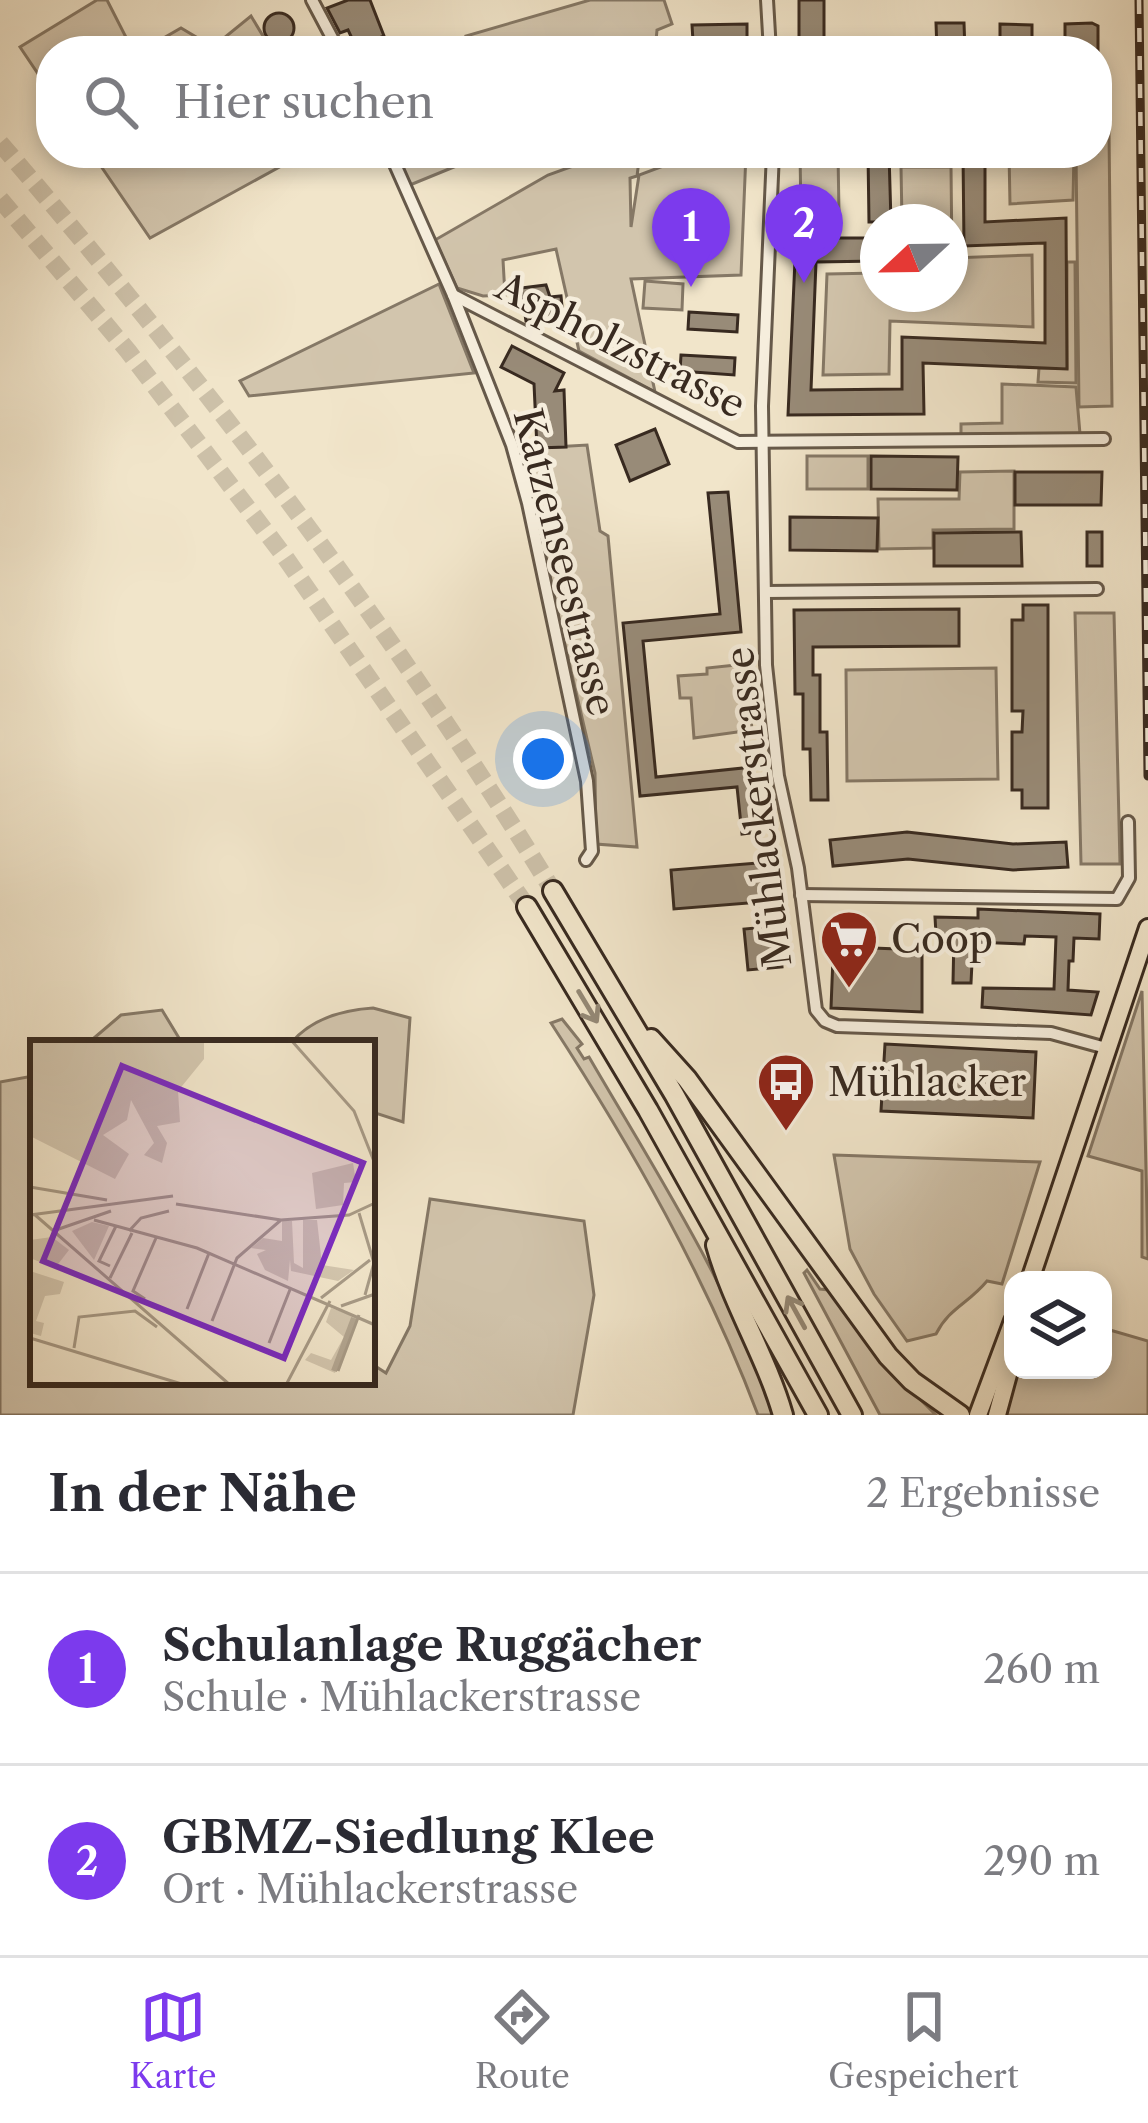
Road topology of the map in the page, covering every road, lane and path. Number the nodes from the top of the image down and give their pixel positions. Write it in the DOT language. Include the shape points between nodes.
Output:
graph roads {
  1 [pos="312,0"];
  2 [pos="767,0"];
  3 [pos="331,36"];
  4 [pos="769,36"];
  5 [pos="397,168"];
  6 [pos="772,168"];
  7 [pos="453,295"];
  8 [pos="1104,440"];
  9 [pos="762,444"];
  10 [pos="1097,590"];
  11 [pos="765,592"];
  12 [pos="1128,822"];
  13 [pos="586,860"];
  14 [pos="553,891"];
  15 [pos="801,895"];
  16 [pos="527,907"];
  17 [pos="1148,928"];
  18 [pos="624,1009"];
  19 [pos="1106,1048"];
  20 [pos="709,1217"];
  21 [pos="1033,1271"];
  22 [pos="1004,1345"];
  23 [pos="1007,1379"];
  24 [pos="783,1415"];
  25 [pos="818,1415"];
  26 [pos="852,1415"];
  27 [pos="960,1415"];
  28 [pos="978,1415"];
  29 [pos="997,1415"];
  1 -- 3 [label="street"];
  2 -- 4 [label="street"];
  5 -- 7 [label="street, Katzenseestrasse"];
  6 -- 9 [label="street, Mühlackerstrasse"];
  7 -- 9 [label="street, Aspholzstrasse" via="738,442"];
  7 -- 13 [label="street, Katzenseestrasse" via="528,503 586,781"];
  8 -- 9 [label="street, Aspholzstrasse"];
  9 -- 11 [label="street, Mühlackerstrasse"];
  10 -- 11 [label="street"];
  11 -- 15 [label="street, Mühlackerstrasse" via="770,715"];
  12 -- 15 [label="street" via="1130,878 1117,899"];
  14 -- 18 [label="highway"];
  15 -- 19 [label="street, Mühlackerstrasse" via="812,1000 831,1024 1051,1033"];
  16 -- 20 [label="highway, one-way"];
  17 -- 19 [label="main road"];
  26 -- 18 [label="highway, one-way"];
  18 -- 27 [label="highway" via="687,1079 888,1356"];
  19 -- 21 [label="main road"];
  20 -- 24 [label="highway"];
  20 -- 25 [label="highway"];
  22 -- 28 [label="main road"];
  23 -- 29 [label="main road"];
}
